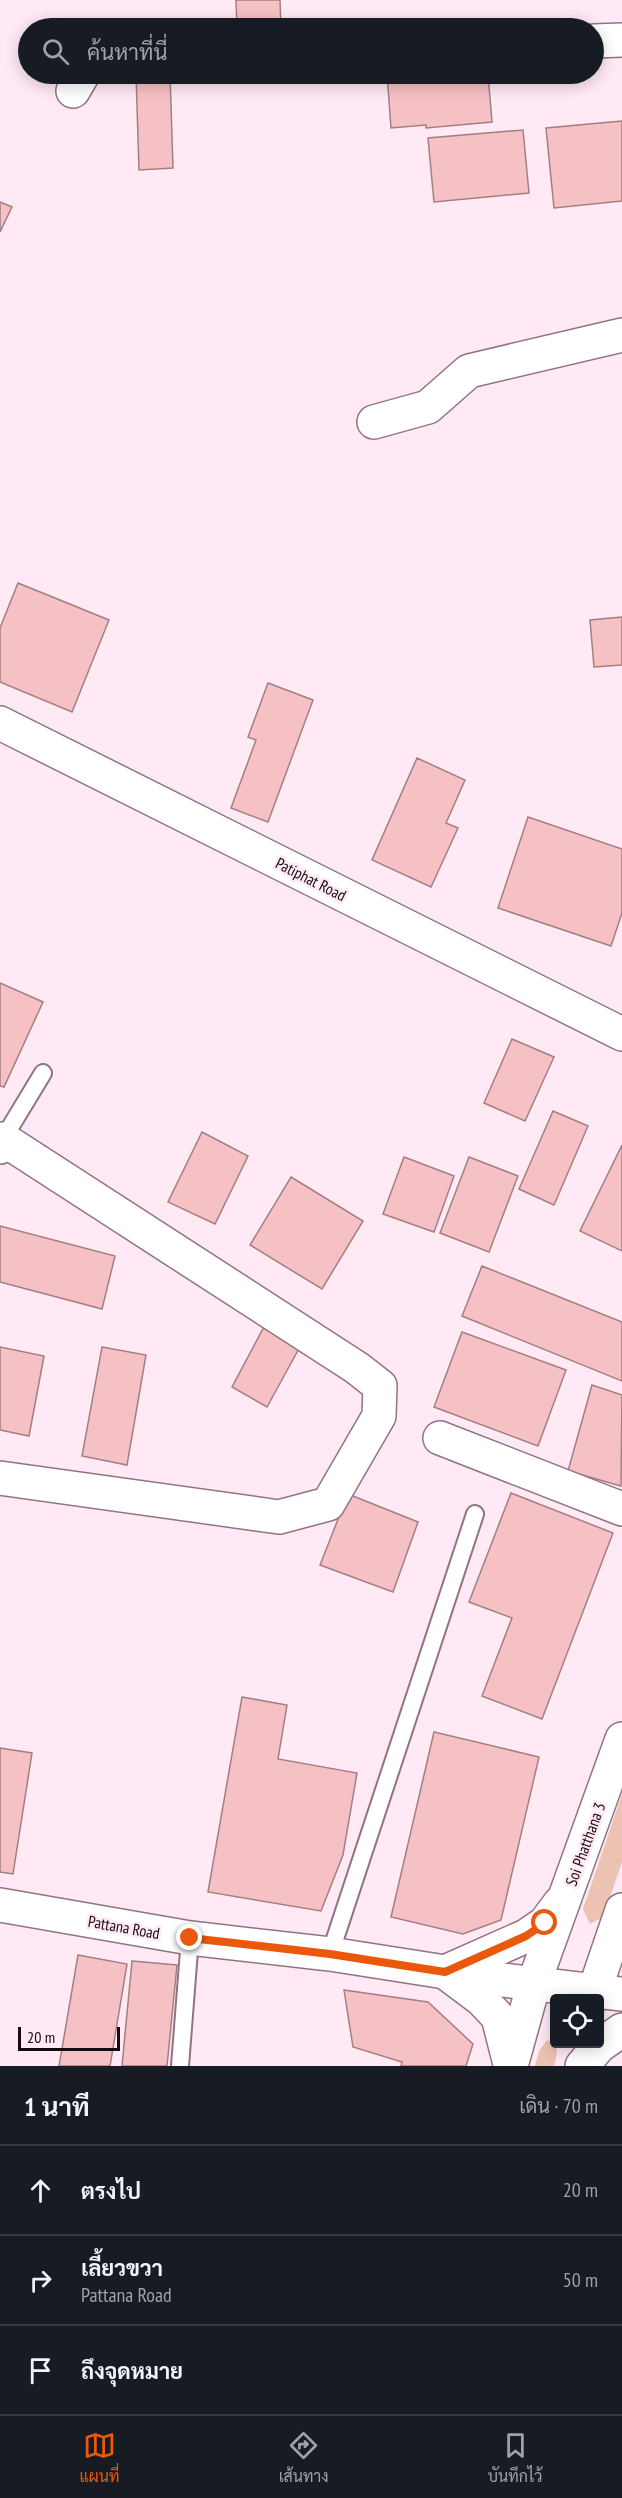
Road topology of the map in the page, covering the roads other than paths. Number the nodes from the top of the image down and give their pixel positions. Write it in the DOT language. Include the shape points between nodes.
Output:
graph roads {
  1 [pos="622,40"];
  2 [pos="604,41"];
  3 [pos="622,335"];
  4 [pos="374,422"];
  5 [pos="0,723"];
  6 [pos="613,1028"];
  7 [pos="43,1073"];
  8 [pos="1,1143"];
  9 [pos="440,1438"];
  10 [pos="0,1478"];
  11 [pos="622,1509"];
  12 [pos="475,1514"];
  13 [pos="622,1739"];
  14 [pos="568,1892"];
  15 [pos="0,1905"];
  16 [pos="622,1910"];
  17 [pos="190,1938"];
  18 [pos="330,1954"];
  19 [pos="445,1972"];
  20 [pos="534,1983"];
  21 [pos="603,1994"];
  22 [pos="622,2030"];
  23 [pos="577,2048"];
  24 [pos="180,2066"];
  25 [pos="511,2066"];
  26 [pos="572,2066"];
  27 [pos="582,2066"];
  1 -- 2 [label="street"];
  3 -- 4 [label="street" via="469,371 428,407"];
  5 -- 6 [label="street, Patiphat Road"];
  7 -- 8 [label="lane"];
  8 -- 10 [label="street" via="380,1386 379,1416 328,1504 279,1517"];
  9 -- 11 [label="street"];
  12 -- 18 [label="lane"];
  13 -- 14 [label="street, Soi Phatthana 3"];
  14 -- 19 [label="street" via="545,1923 516,1941"];
  14 -- 20 [label="street, Soi Phatthana 3"];
  15 -- 17 [label="street, Pattana Road"];
  16 -- 21 [label="street"];
  17 -- 18 [label="street, Pattana Road"];
  17 -- 24 [label="lane"];
  18 -- 19 [label="street, Pattana Road"];
  19 -- 20 [label="street, Pattana Road"];
  19 -- 25 [label="street" via="498,2017"];
  20 -- 21 [label="street, Pattana Road"];
  20 -- 25 [label="street, Soi Phatthana 3"];
  22 -- 27 [label="street" via="599,2046"];
  23 -- 26 [label="street"];
}
